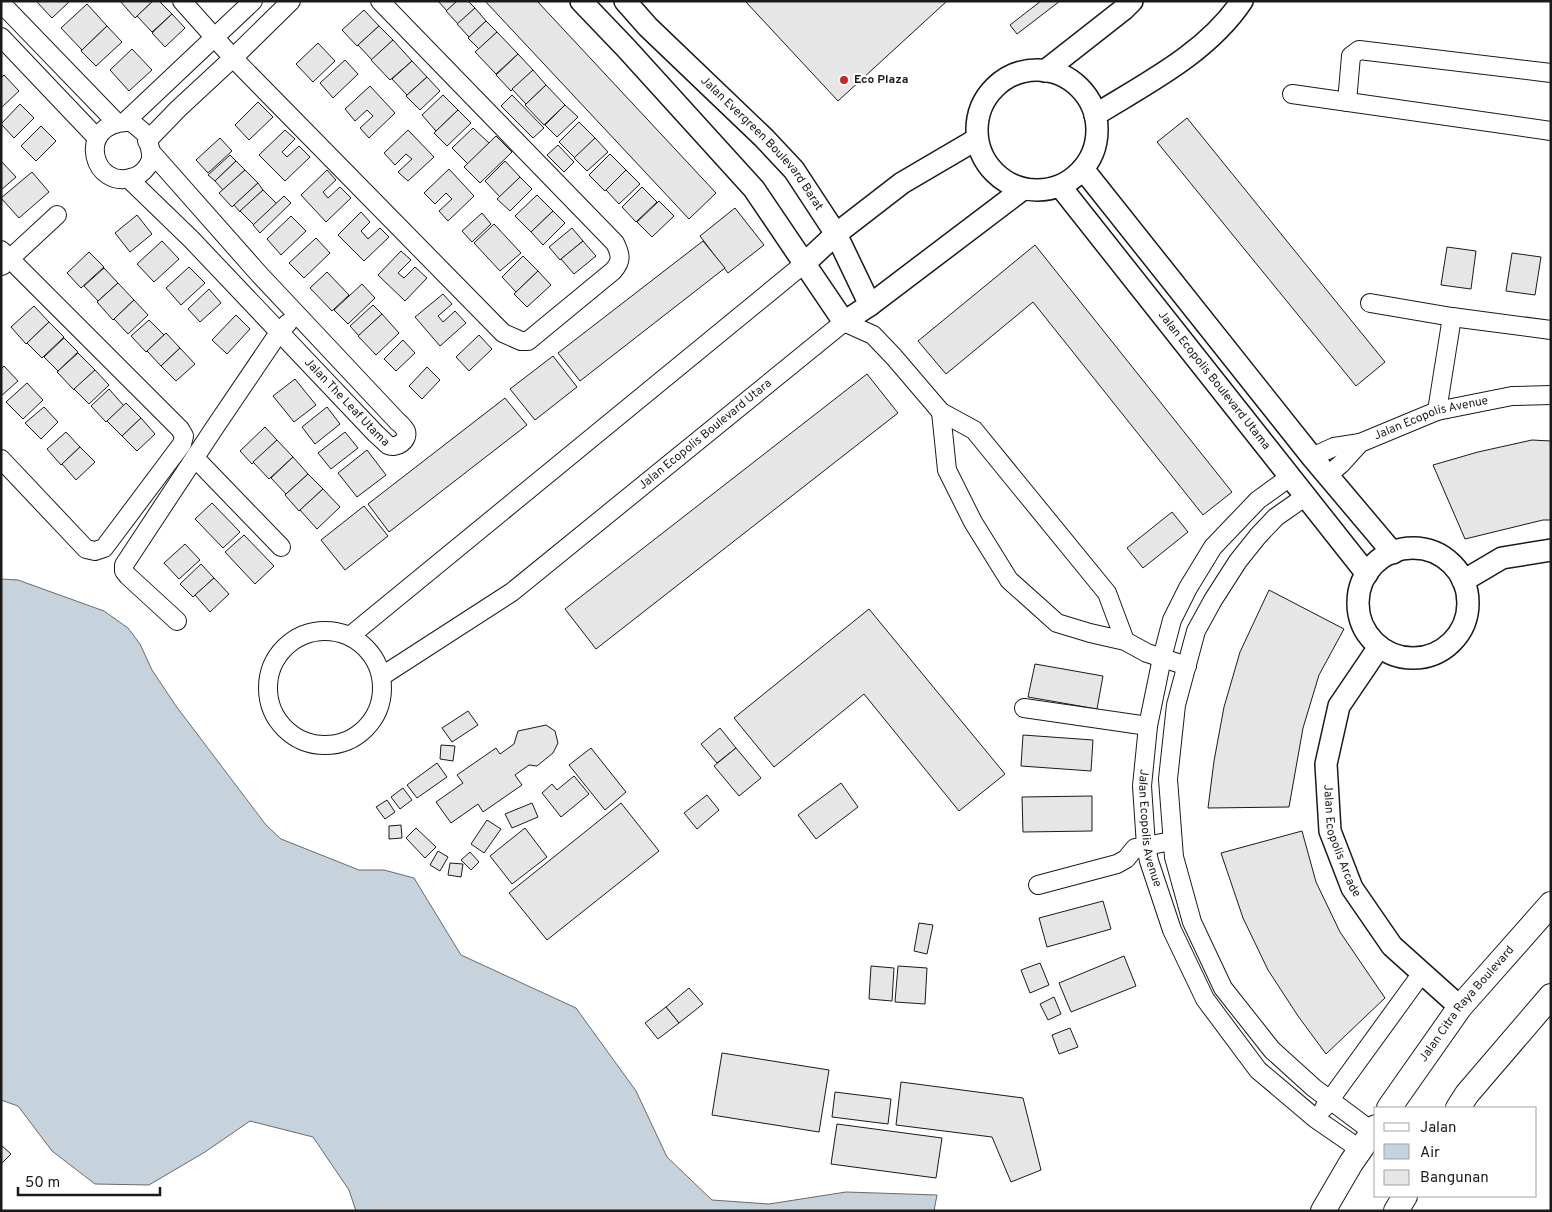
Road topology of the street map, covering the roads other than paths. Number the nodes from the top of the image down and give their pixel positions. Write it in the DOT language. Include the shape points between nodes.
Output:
graph roads {
  1 [pos="182,1"];
  2 [pos="253,1"];
  3 [pos="290,1"];
  4 [pos="380,1"];
  5 [pos="581,1"];
  6 [pos="625,1"];
  7 [pos="1132,1"];
  8 [pos="1242,1"];
  9 [pos="1,3"];
  10 [pos="1,37"];
  11 [pos="214,38"];
  12 [pos="233,58"];
  13 [pos="1045,71"];
  14 [pos="1551,73"];
  15 [pos="1292,94"];
  16 [pos="1347,102"];
  17 [pos="1096,115"];
  18 [pos="122,121"];
  19 [pos="1551,131"];
  20 [pos="97,138"];
  21 [pos="977,139"];
  22 [pos="150,147"];
  23 [pos="1083,169"];
  24 [pos="129,179"];
  25 [pos="1060,186"];
  26 [pos="1023,189"];
  27 [pos="57,215"];
  28 [pos="836,234"];
  29 [pos="4,259"];
  30 [pos="804,263"];
  31 [pos="1370,303"];
  32 [pos="870,305"];
  33 [pos="296,313"];
  34 [pos="1452,317"];
  35 [pos="844,322"];
  36 [pos="1551,330"];
  37 [pos="280,331"];
  38 [pos="873,336"];
  39 [pos="1551,395"];
  40 [pos="1437,411"];
  41 [pos="941,412"];
  42 [pos="1360,443"];
  43 [pos="1312,457"];
  44 [pos="195,458"];
  45 [pos="1,459"];
  46 [pos="1328,475"];
  47 [pos="1290,477"];
  48 [pos="1306,496"];
  49 [pos="281,547"];
  50 [pos="1551,550"];
  51 [pos="1393,553"];
  52 [pos="1367,574"];
  53 [pos="1463,581"];
  54 [pos="177,621"];
  55 [pos="350,636"];
  56 [pos="1125,641"];
  57 [pos="1379,647"];
  58 [pos="1162,658"];
  59 [pos="1186,666"];
  60 [pos="382,676"];
  61 [pos="1024,708"];
  62 [pos="1148,726"];
  63 [pos="1172,841"];
  64 [pos="1146,846"];
  65 [pos="1038,885"];
  66 [pos="1551,904"];
  67 [pos="1422,973"];
  68 [pos="1551,996"];
  69 [pos="1460,1007"];
  70 [pos="1330,1100"];
  71 [pos="1390,1107"];
  72 [pos="1459,1107"];
  73 [pos="1312,1124"];
  74 [pos="1370,1136"];
  75 [pos="1404,1197"];
  76 [pos="1323,1211"];
  77 [pos="1396,1211"];
  1 -- 11 [label="street"];
  2 -- 11 [label="street"];
  3 -- 12 [label="street"];
  4 -- 12 [label="street" via="615,243 620,252 619,264 613,271 528,342 503,333"];
  5 -- 30 [label="street" via="754,189"];
  6 -- 28 [label="street, Jalan Evergreen Boulevard Barat" via="794,170"];
  7 -- 13 [label="street"];
  8 -- 17 [label="street" via="1214,34 1182,61"];
  9 -- 18 [label="street"];
  10 -- 20 [label="street"];
  11 -- 12 [label="street"];
  11 -- 18 [label="street"];
  12 -- 22 [label="street" via="178,109"];
  13 -- 17 [label="street" via="1063,76 1078,86"];
  13 -- 21 [label="street" via="1026,71 1009,77 994,88 983,103 977,121"];
  14 -- 16 [label="street" via="1359,50 1351,56"];
  15 -- 16 [label="street"];
  16 -- 19 [label="street"];
  17 -- 23 [label="street" via="1096,144"];
  18 -- 20 [label="street" via="108,126"];
  18 -- 22 [label="street" via="148,136"];
  20 -- 24 [label="street" via="95,159 100,168 118,179"];
  21 -- 26 [label="street" via="982,156 992,171"];
  21 -- 28 [label="street" via="902,183"];
  22 -- 24 [label="street" via="150,162 145,170"];
  22 -- 33 [label="street, Jalan The Leaf Utama"];
  23 -- 25 [label="street"];
  23 -- 43 [label="street"];
  24 -- 37 [label="street, Jalan The Leaf Utama"];
  25 -- 26 [label="street"];
  25 -- 47 [label="street, Jalan Ecopolis Boulevard Utama"];
  26 -- 32 [label="street, Jalan Ecopolis Boulevard Utara"];
  27 -- 29 [label="street"];
  28 -- 30 [label="street"];
  28 -- 32 [label="street, Jalan Evergreen Boulevard Barat"];
  29 -- 45 [label="street" via="184,436 182,444 104,548 95,551 86,549"];
  30 -- 35 [label="street"];
  30 -- 55 [label="street"];
  31 -- 34 [label="street"];
  32 -- 35 [label="street, Jalan Ecopolis Boulevard Utara"];
  32 -- 38 [label="street"];
  33 -- 37 [label="street"];
  33 -- 37 [label="street, Jalan The Leaf Utama" via="406,430 404,440 394,446 388,445"];
  34 -- 36 [label="street"];
  34 -- 40 [label="street"];
  35 -- 38 [label="street"];
  35 -- 60 [label="street, Jalan Ecopolis Boulevard Utara" via="512,592"];
  37 -- 44 [label="street"];
  38 -- 41 [label="street"];
  39 -- 40 [label="street, Jalan Ecopolis Avenue" via="1512,396"];
  40 -- 42 [label="street, Jalan Ecopolis Avenue"];
  41 -- 56 [label="street" via="974,430 1107,593"];
  41 -- 56 [label="street" via="947,470 973,522 1009,580 1057,623"];
  42 -- 43 [label="street" via="1334,447"];
  42 -- 46 [label="street, Jalan Ecopolis Avenue"];
  43 -- 46 [label="street"];
  44 -- 49 [label="street"];
  44 -- 54 [label="street" via="124,565 128,576"];
  46 -- 51 [label="street"];
  47 -- 48 [label="street, Jalan Ecopolis Boulevard Utama"];
  47 -- 58 [label="street, Jalan Ecopolis Avenue" via="1258,500 1213,547 1172,620"];
  48 -- 52 [label="street, Jalan Ecopolis Boulevard Utama"];
  48 -- 59 [label="street, Jalan Ecopolis Avenue" via="1276,517 1238,562 1196,631"];
  50 -- 53 [label="street" via="1502,558"];
  51 -- 52 [label="street" via="1372,566"];
  51 -- 53 [label="street" via="1403,549 1421,549 1438,554 1453,566"];
  52 -- 57 [label="street" via="1357,599 1359,617 1366,634"];
  53 -- 57 [label="street" via="1468,598 1466,616 1460,633 1447,647 1413,659"];
  55 -- 60 [label="street" via="370,652"];
  55 -- 60 [label="street" via="322,630 294,638 274,658 266,685 271,713 289,735 298,739 315,746 343,744 368,728 381,704"];
  56 -- 58 [label="street"];
  57 -- 67 [label="street, Jalan Ecopolis Arcade" via="1339,706 1326,764 1330,831 1352,888 1392,946"];
  58 -- 59 [label="street"];
  58 -- 62 [label="street, Jalan Ecopolis Avenue"];
  59 -- 63 [label="street, Jalan Ecopolis Avenue" via="1176,705 1168,779"];
  61 -- 62 [label="street"];
  62 -- 64 [label="street, Jalan Ecopolis Avenue" via="1142,786"];
  63 -- 64 [label="street"];
  63 -- 70 [label="street, Jalan Ecopolis Avenue" via="1192,922 1224,988 1272,1050"];
  64 -- 65 [label="street" via="1135,848 1126,859 1116,864"];
  64 -- 73 [label="street, Jalan Ecopolis Avenue" via="1172,930 1205,999 1258,1070"];
  66 -- 69 [label="main road, Jalan Citra Raya Boulevard"];
  67 -- 69 [label="street, Jalan Ecopolis Arcade"];
  67 -- 70 [label="street"];
  68 -- 72 [label="main road"];
  69 -- 71 [label="main road, Jalan Citra Raya Boulevard"];
  70 -- 73 [label="street"];
  70 -- 74 [label="street, Jalan Ecopolis Avenue"];
  73 -- 74 [label="street, Jalan Ecopolis Avenue"];
  74 -- 76 [label="main road"];
  75 -- 77 [label="main road"];
}
